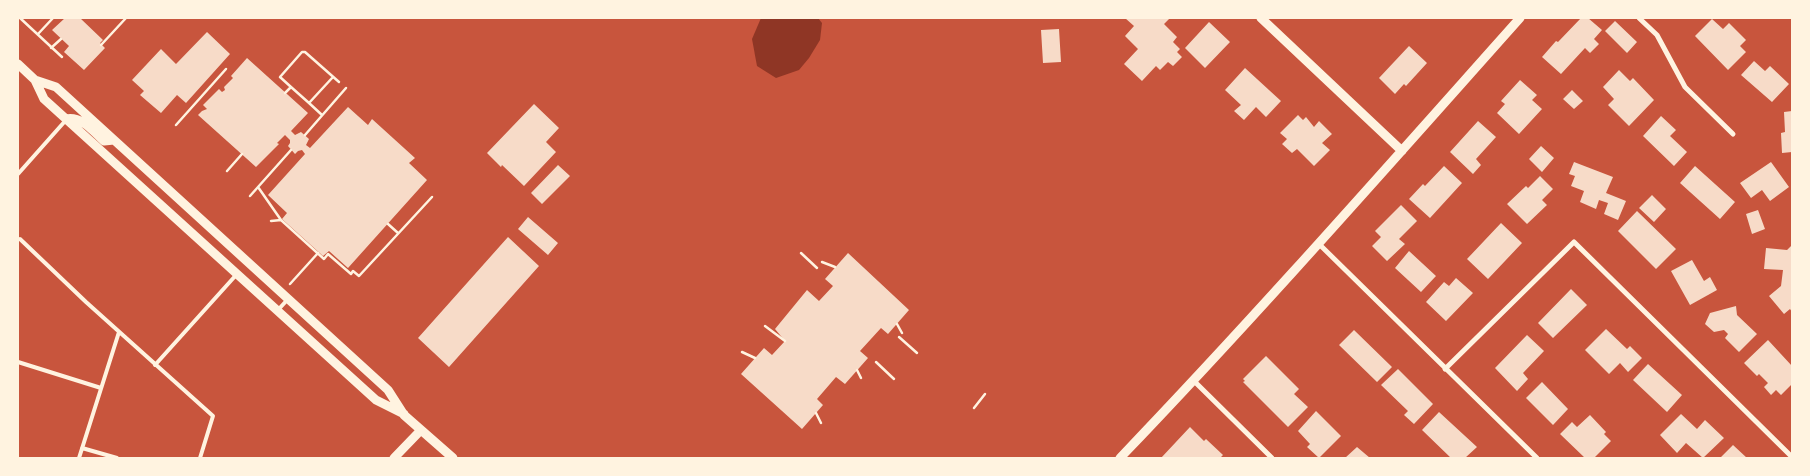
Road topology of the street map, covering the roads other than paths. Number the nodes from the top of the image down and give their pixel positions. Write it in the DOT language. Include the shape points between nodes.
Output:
graph roads {
  1 [pos="1261,18"];
  2 [pos="1520,18"];
  3 [pos="1639,18"];
  4 [pos="18,64"];
  5 [pos="35,80"];
  6 [pos="66,119"];
  7 [pos="1733,134"];
  8 [pos="114,140"];
  9 [pos="1402,151"];
  10 [pos="18,174"];
  11 [pos="20,239"];
  12 [pos="1319,244"];
  13 [pos="237,274"];
  14 [pos="288,298"];
  15 [pos="277,311"];
  16 [pos="119,332"];
  17 [pos="18,362"];
  18 [pos="155,365"];
  19 [pos="1445,369"];
  20 [pos="1194,381"];
  21 [pos="101,388"];
  22 [pos="404,415"];
  23 [pos="421,430"];
  24 [pos="82,448"];
  25 [pos="1792,457"];
  26 [pos="79,458"];
  27 [pos="117,458"];
  28 [pos="200,458"];
  29 [pos="394,458"];
  30 [pos="453,458"];
  31 [pos="1120,458"];
  32 [pos="1272,458"];
  33 [pos="1536,458"];
  1 -- 9 [label="street"];
  2 -- 9 [label="street"];
  3 -- 7 [label="street" via="1657,34 1685,87"];
  4 -- 5 [label="street"];
  5 -- 6 [label="street" via="44,99"];
  5 -- 8 [label="street" via="56,87"];
  6 -- 8 [label="street" via="79,120 104,141"];
  6 -- 10 [label="lane"];
  6 -- 13 [label="street"];
  8 -- 14 [label="street"];
  9 -- 12 [label="street"];
  11 -- 16 [label="lane"];
  12 -- 19 [label="street"];
  12 -- 20 [label="street"];
  13 -- 15 [label="street"];
  13 -- 18 [label="lane"];
  14 -- 15 [label="lane"];
  14 -- 22 [label="street" via="388,390"];
  15 -- 22 [label="street" via="376,400"];
  16 -- 18 [label="lane"];
  16 -- 21 [label="lane"];
  17 -- 21 [label="lane"];
  18 -- 28 [label="lane" via="214,416"];
  19 -- 25 [label="street" via="1574,242"];
  19 -- 33 [label="street"];
  20 -- 31 [label="street"];
  20 -- 32 [label="street"];
  21 -- 24 [label="lane"];
  22 -- 23 [label="street"];
  23 -- 29 [label="street"];
  23 -- 30 [label="street"];
  24 -- 26 [label="lane"];
  24 -- 27 [label="lane"];
}
